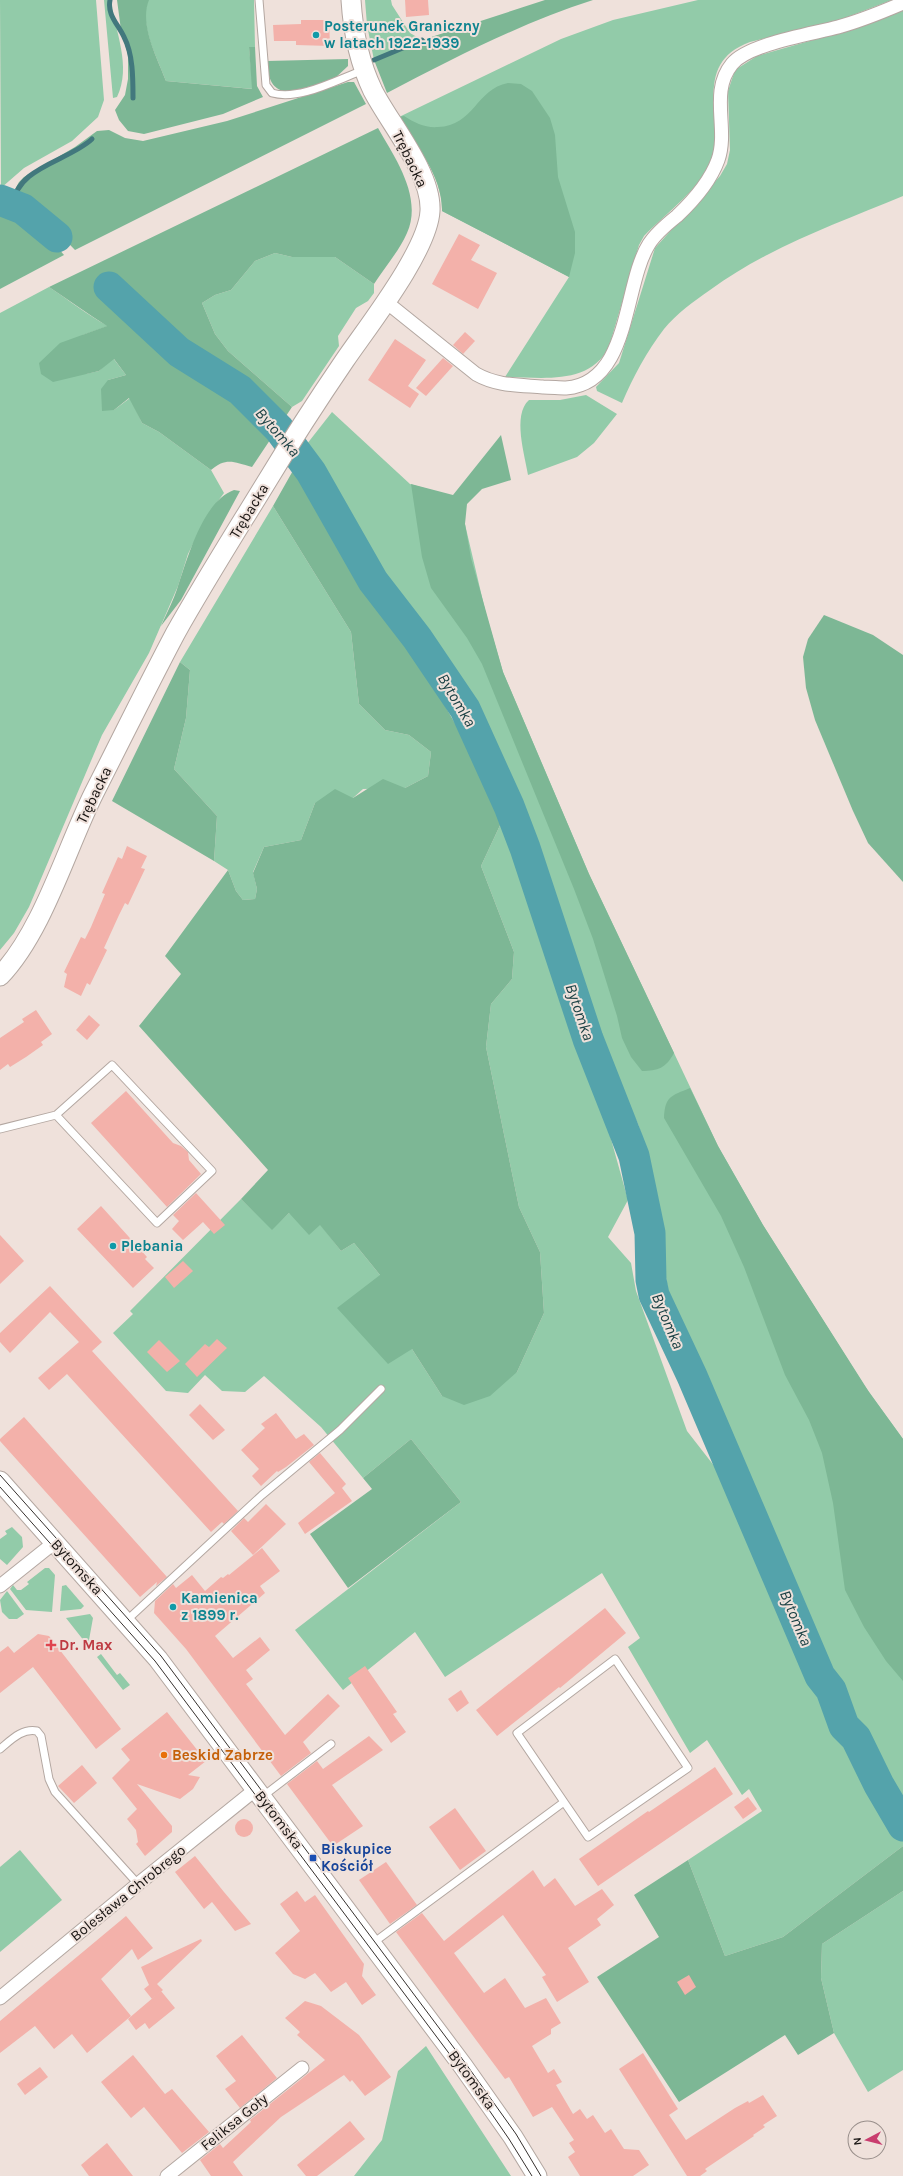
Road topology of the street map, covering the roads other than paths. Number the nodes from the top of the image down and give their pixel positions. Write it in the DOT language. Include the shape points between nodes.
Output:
graph roads {
  1 [pos="260,0"];
  2 [pos="351,0"];
  3 [pos="903,3"];
  4 [pos="364,70"];
  5 [pos="385,301"];
  6 [pos="0,976"];
  7 [pos="56,1115"];
  8 [pos="0,1129"];
  9 [pos="381,1389"];
  10 [pos="0,1481"];
  11 [pos="55,1542"];
  12 [pos="0,1586"];
  13 [pos="126,1621"];
  14 [pos="331,1744"];
  15 [pos="0,1749"];
  16 [pos="259,1793"];
  17 [pos="564,1802"];
  18 [pos="138,1884"];
  19 [pos="371,1945"];
  20 [pos="0,1998"];
  21 [pos="302,2068"];
  22 [pos="167,2176"];
  23 [pos="537,2176"];
  1 -- 4 [label="lane" via="266,85 272,93 292,95"];
  2 -- 4 [label="street, Trębacka" via="353,31"];
  3 -- 5 [label="street" via="861,20 764,46 748,52 734,62 722,81 722,141 719,159 711,177 698,194 649,244 637,274 619,340 610,360 600,373 580,385 566,388 488,381"];
  4 -- 5 [label="street, Trębacka" via="373,91 413,158 426,190 430,208 427,230 422,242"];
  5 -- 6 [label="street, Trębacka" via="310,412 176,633 92,796 24,944"];
  7 -- 7 [label="lane" via="157,1223 212,1171 112,1065"];
  7 -- 8 [label="lane"];
  9 -- 13 [label="lane" via="340,1430 262,1495"];
  10 -- 11 [label="street, Bytomska"];
  11 -- 12 [label="street"];
  11 -- 13 [label="street, Bytomska"];
  13 -- 16 [label="street, Bytomska" via="158,1659"];
  14 -- 16 [label="lane"];
  15 -- 18 [label="lane" via="20,1733 37,1731 41,1736 49,1779 55,1792"];
  16 -- 18 [label="street, Bolesława Chrobrego"];
  16 -- 19 [label="street, Bytomska"];
  17 -- 17 [label="lane" via="588,1837 688,1768 615,1659 517,1733"];
  17 -- 19 [label="lane"];
  18 -- 20 [label="street, Bolesława Chrobrego"];
  19 -- 23 [label="street, Bytomska" via="463,2066"];
  21 -- 22 [label="street, Feliksa Goły"];
}
